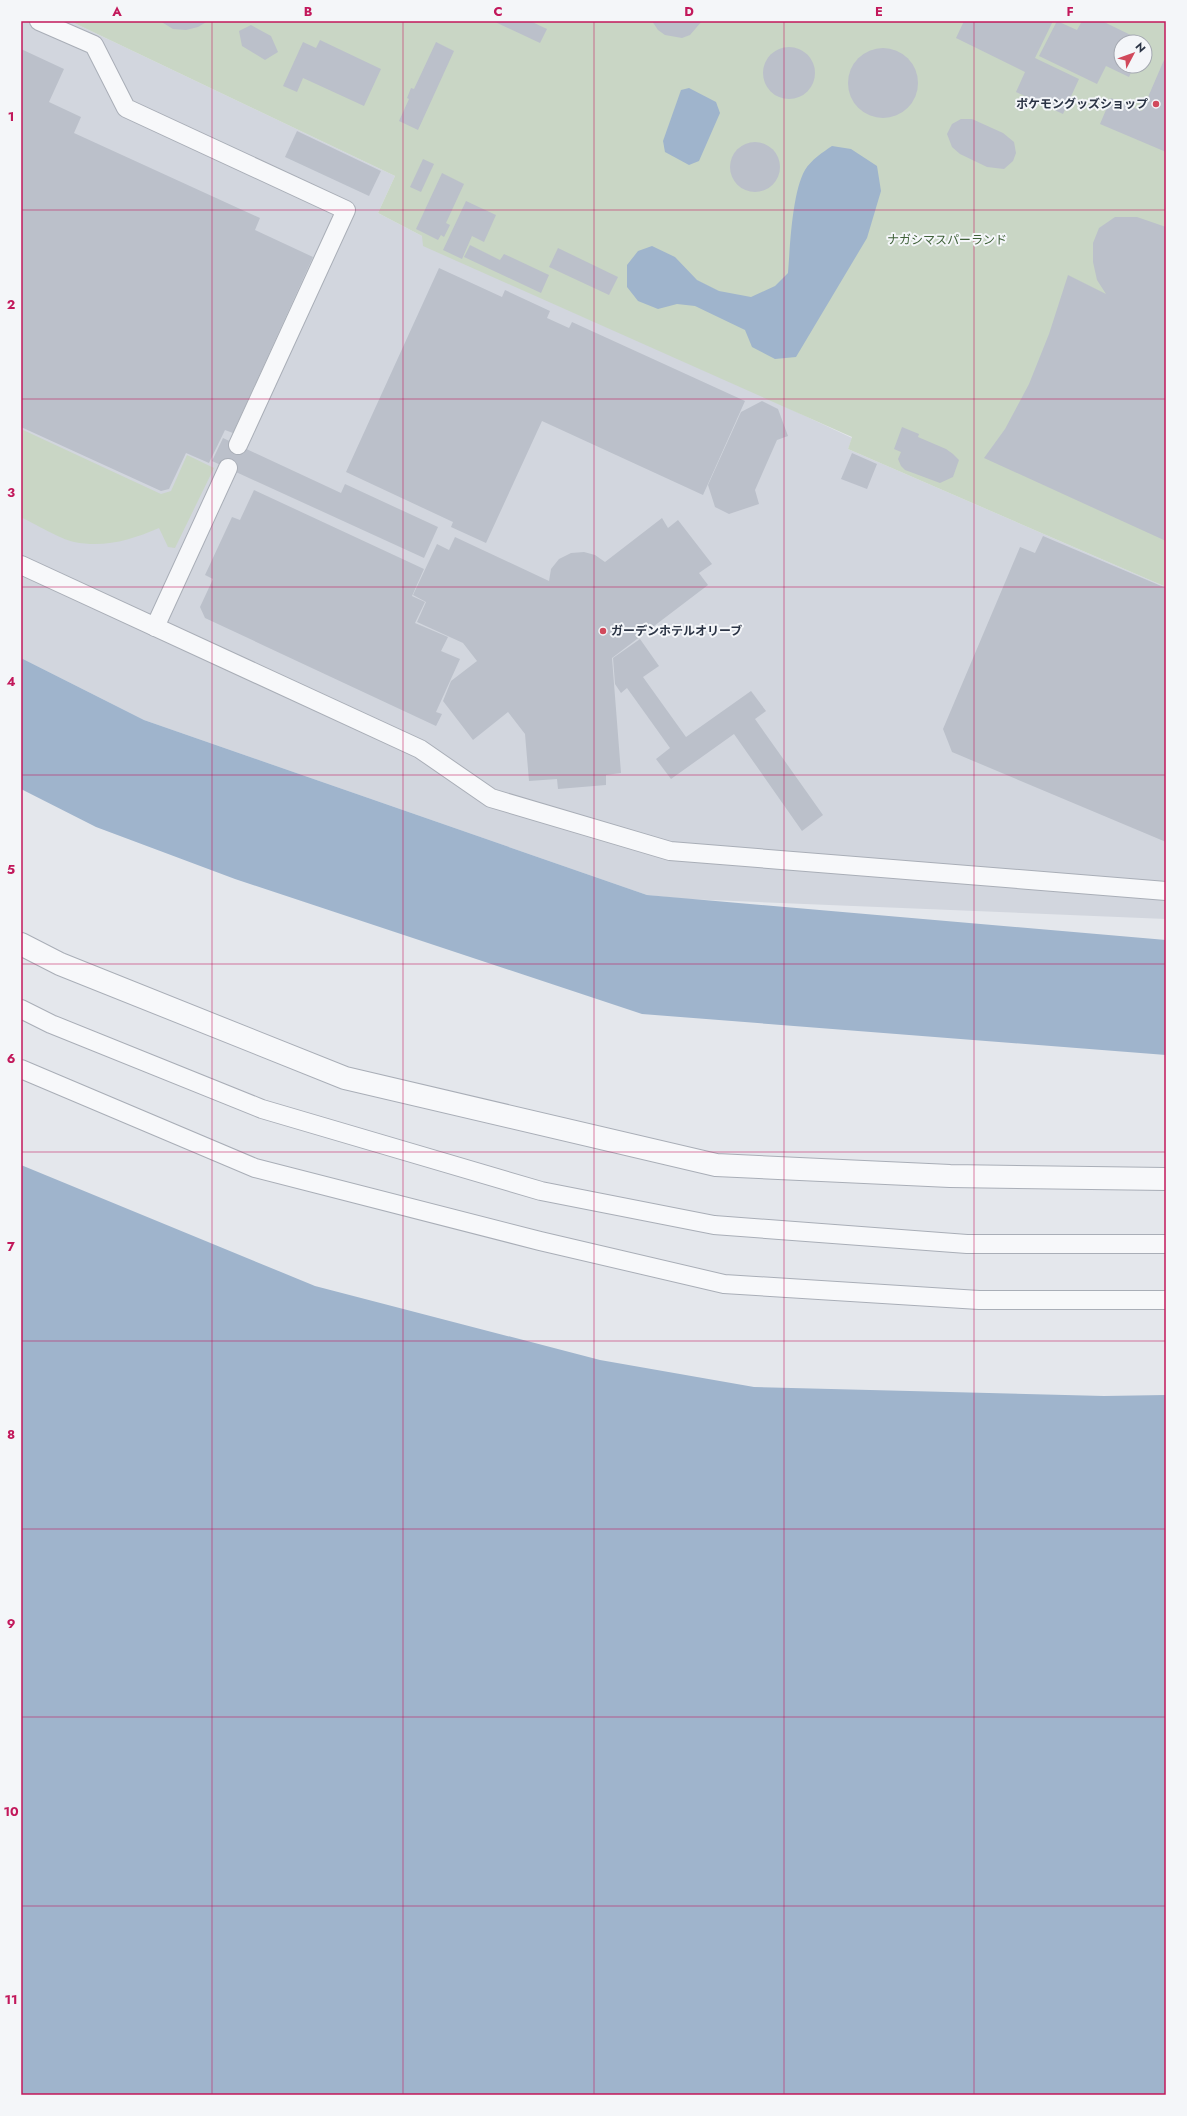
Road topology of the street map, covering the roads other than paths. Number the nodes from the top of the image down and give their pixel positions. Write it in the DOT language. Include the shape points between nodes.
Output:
graph roads {
  1 [pos="39,21"];
  2 [pos="238,445"];
  3 [pos="228,468"];
  4 [pos="21,564"];
  5 [pos="155,627"];
  6 [pos="1166,891"];
  7 [pos="21,944"];
  8 [pos="21,1008"];
  9 [pos="21,1069"];
  10 [pos="1166,1179"];
  11 [pos="1166,1244"];
  12 [pos="1166,1300"];
  1 -- 2 [label="lane" via="94,45 126,108 346,210"];
  3 -- 5 [label="lane"];
  4 -- 5 [label="lane"];
  5 -- 6 [label="lane" via="420,749 491,798 670,851"];
  7 -- 10 [label="street" via="60,964 345,1078 716,1165 950,1176"];
  8 -- 11 [label="lane" via="51,1024 262,1109 542,1191 714,1225 967,1244"];
  9 -- 12 [label="lane" via="255,1168 540,1242 724,1284 979,1300"];
}
